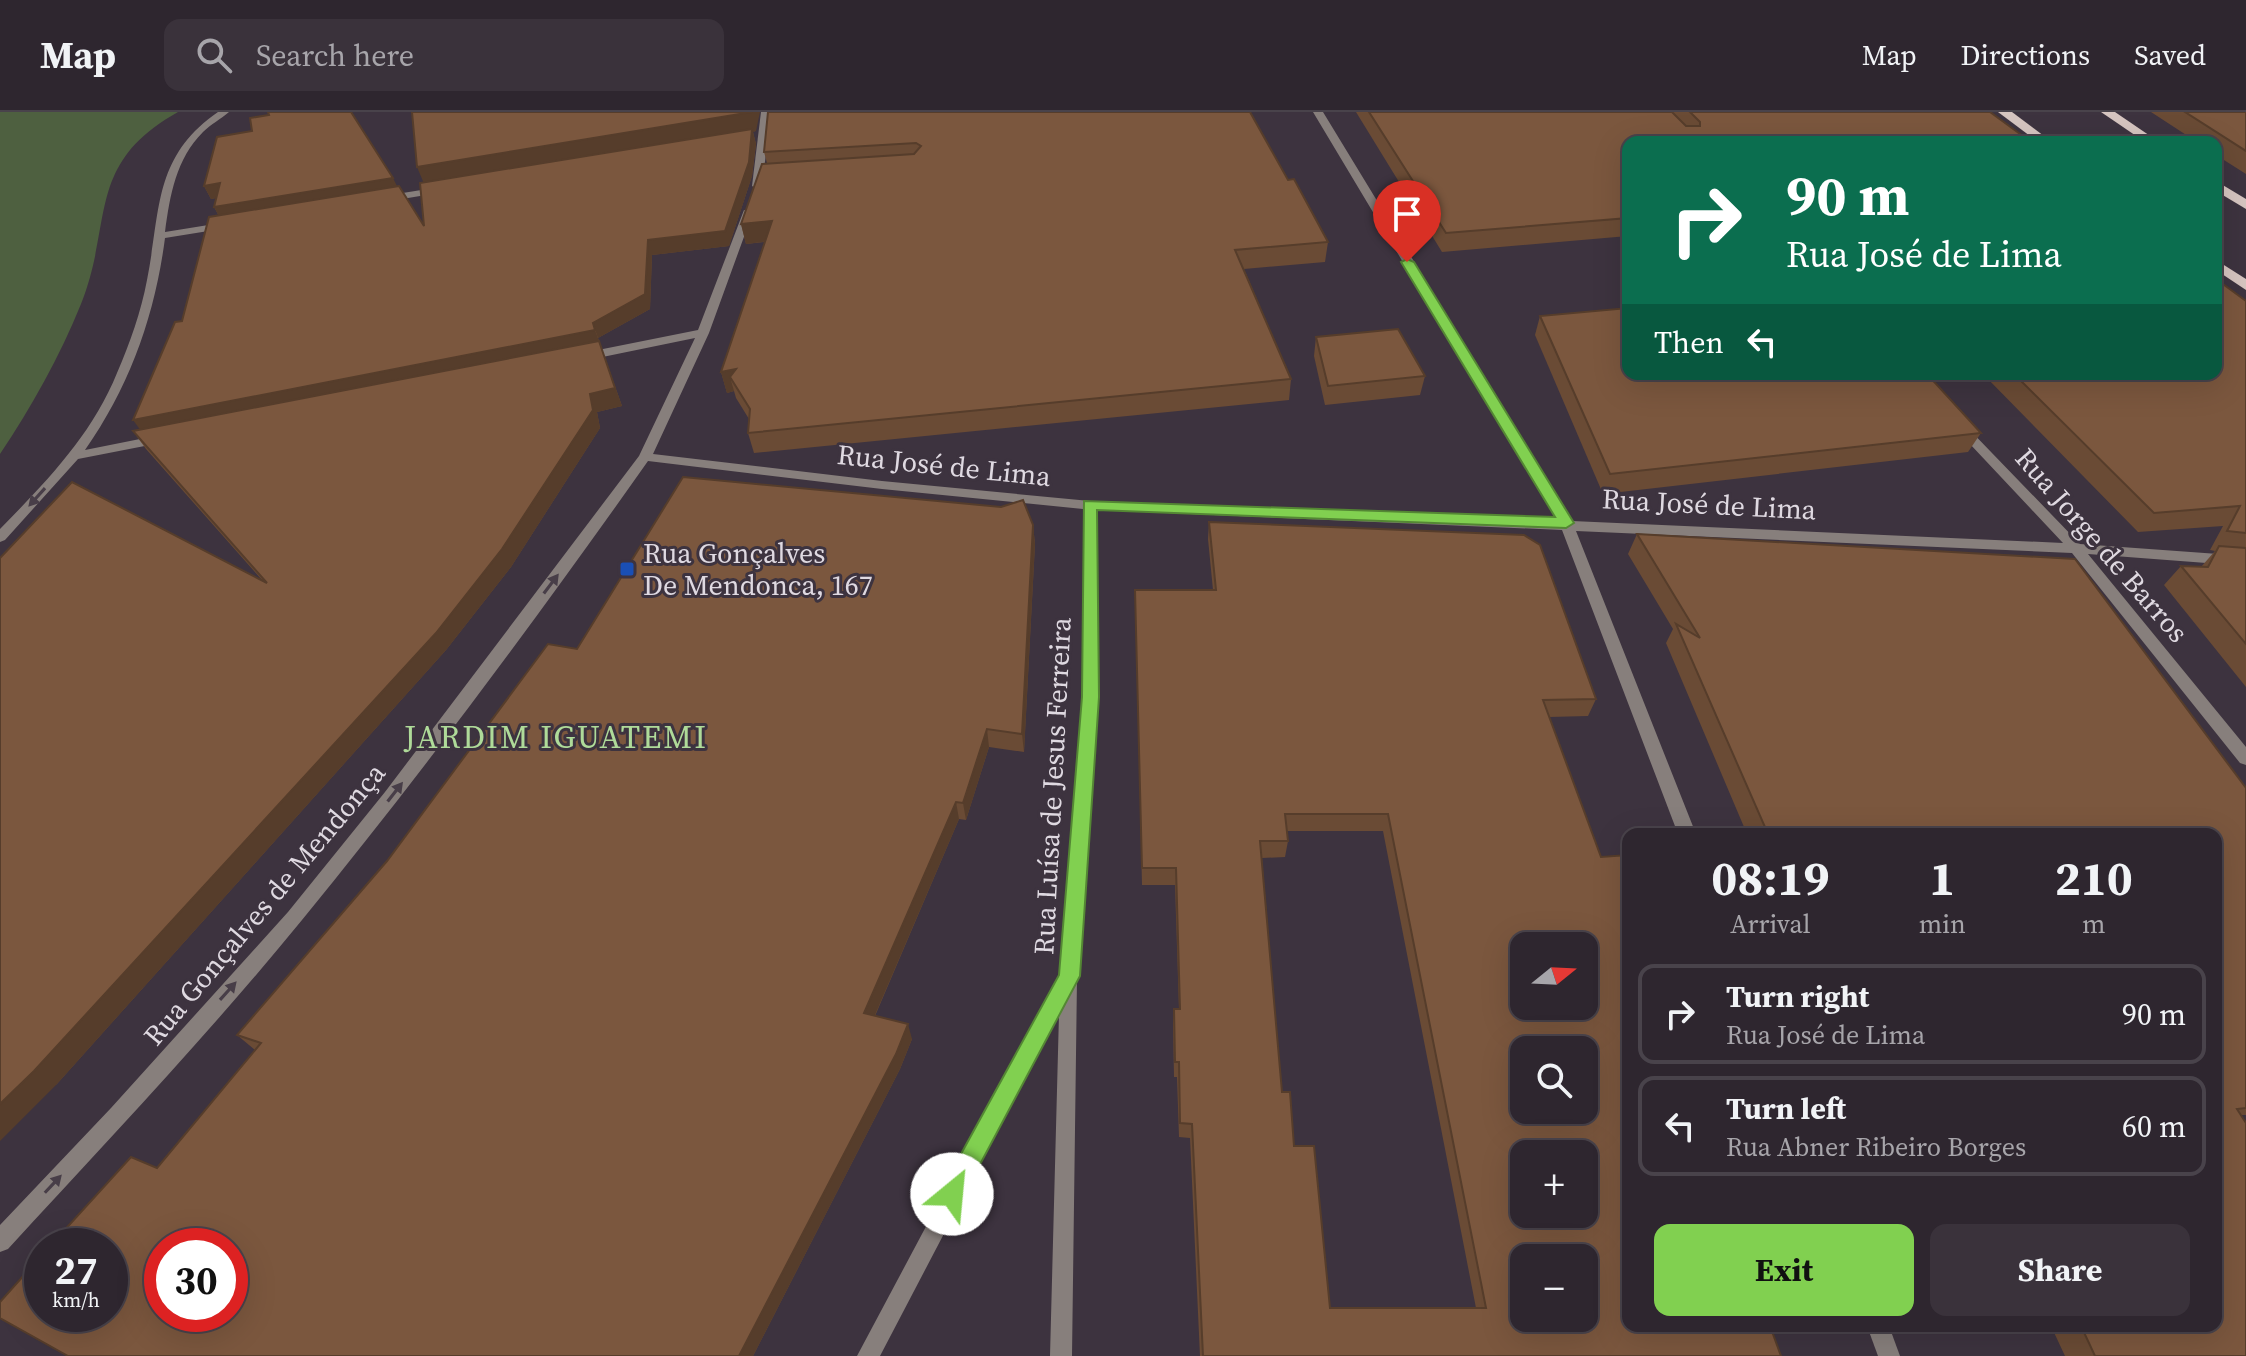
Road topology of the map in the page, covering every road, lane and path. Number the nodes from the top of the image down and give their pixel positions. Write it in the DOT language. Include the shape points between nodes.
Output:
graph roads {
  1 [pos="224,112"];
  2 [pos="766,112"];
  3 [pos="1318,112"];
  4 [pos="2004,112"];
  5 [pos="2107,112"];
  6 [pos="765,136"];
  7 [pos="2038,136"];
  8 [pos="2144,136"];
  9 [pos="750,139"];
  10 [pos="775,176"];
  11 [pos="760,177"];
  12 [pos="455,188"];
  13 [pos="2222,189"];
  14 [pos="377,200"];
  15 [pos="2246,205"];
  16 [pos="238,223"];
  17 [pos="160,236"];
  18 [pos="2222,268"];
  19 [pos="2246,286"];
  20 [pos="703,333"];
  21 [pos="565,360"];
  22 [pos="1951,417"];
  23 [pos="181,435"];
  24 [pos="73,456"];
  25 [pos="645,457"];
  26 [pos="1090,505"];
  27 [pos="1566,523"];
  28 [pos="0,537"];
  29 [pos="2076,548"];
  30 [pos="2246,561"];
  31 [pos="2246,759"];
  32 [pos="1685,828"];
  33 [pos="1069,976"];
  34 [pos="0,1241"];
  35 [pos="1880,1332"];
  36 [pos="868,1356"];
  37 [pos="1061,1356"];
  38 [pos="1889,1356"];
  1 -- 17 [label="street" via="205,123 181,151 167,179"];
  2 -- 6 [label="street, Rua Gonçalves de Mendonça"];
  3 -- 27 [label="street"];
  4 -- 7 [label="main road"];
  5 -- 8 [label="main road"];
  6 -- 9 [label="street"];
  6 -- 11 [label="street, Rua Gonçalves de Mendonça"];
  10 -- 11 [label="street"];
  11 -- 20 [label="street, Rua Gonçalves de Mendonça"];
  12 -- 14 [label="street"];
  13 -- 15 [label="main road"];
  16 -- 17 [label="street"];
  17 -- 24 [label="street" via="144,309 116,390"];
  18 -- 19 [label="main road"];
  20 -- 21 [label="street"];
  20 -- 25 [label="street, Rua Gonçalves de Mendonça"];
  22 -- 29 [label="street, Rua Jorge de Barros"];
  23 -- 24 [label="street"];
  24 -- 28 [label="street, one-way"];
  25 -- 26 [label="street, Rua José de Lima"];
  34 -- 25 [label="street, Rua Gonçalves de Mendonça, one-way" via="294,917 391,797"];
  26 -- 27 [label="street, Rua José de Lima"];
  26 -- 33 [label="street, Rua Luísa de Jesus Ferreira" via="1091,697"];
  27 -- 29 [label="street, Rua José de Lima"];
  27 -- 32 [label="street"];
  29 -- 30 [label="street, Rua José de Lima"];
  29 -- 31 [label="street, Rua Jorge de Barros"];
  33 -- 36 [label="street, Rua Luísa de Jesus Ferreira"];
  33 -- 37 [label="street"];
  35 -- 38 [label="street"];
}
